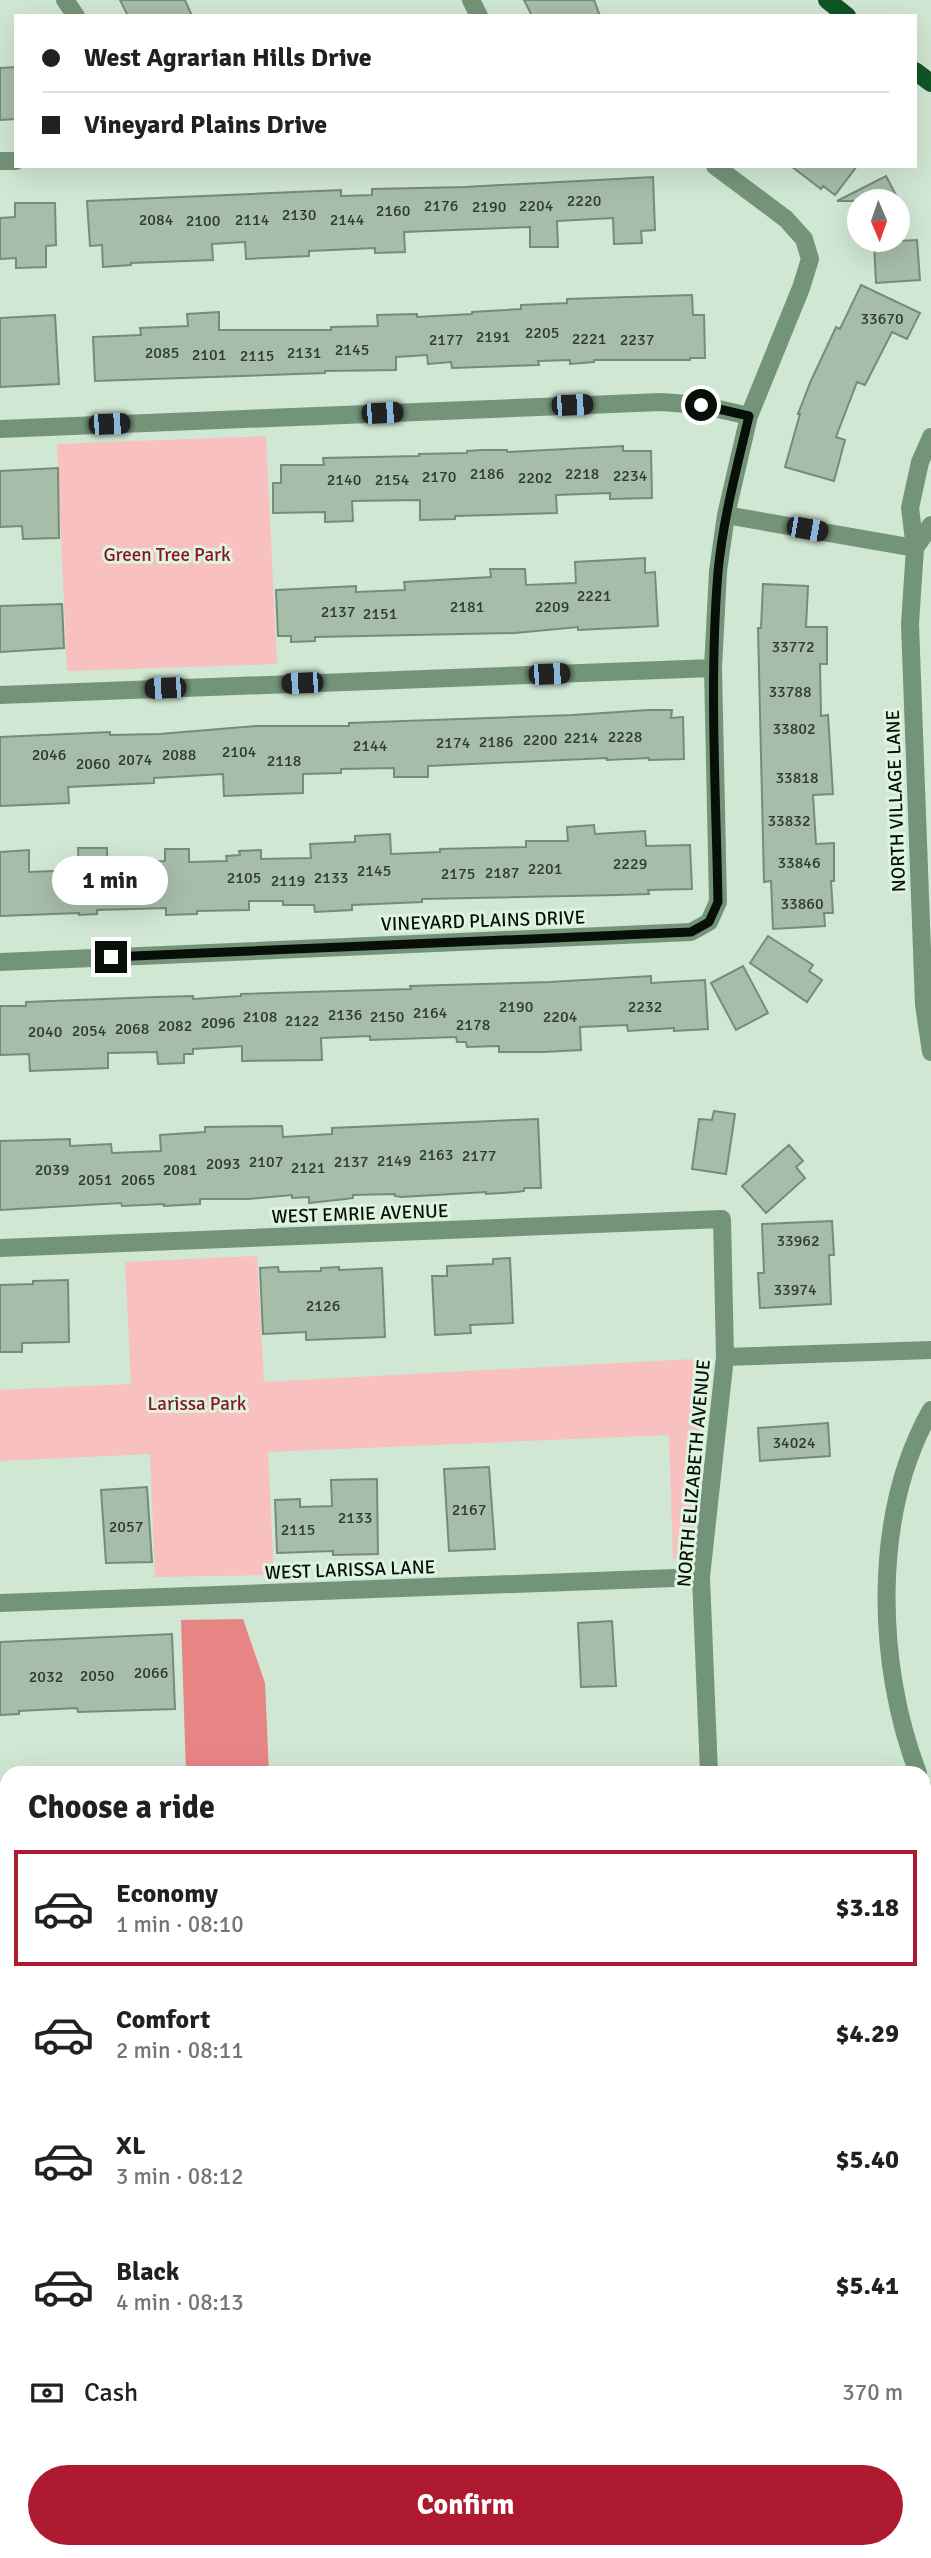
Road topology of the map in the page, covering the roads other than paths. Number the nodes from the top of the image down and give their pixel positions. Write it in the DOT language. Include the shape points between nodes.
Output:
graph roads {
  1 [pos="827,0"];
  2 [pos="844,14"];
  3 [pos="718,168"];
  4 [pos="749,416"];
  5 [pos="0,429"];
  6 [pos="931,436"];
  7 [pos="726,515"];
  8 [pos="931,525"];
  9 [pos="915,548"];
  10 [pos="713,668"];
  11 [pos="0,695"];
  12 [pos="924,834"];
  13 [pos="0,962"];
  14 [pos="931,1052"];
  15 [pos="722,1219"];
  16 [pos="0,1248"];
  17 [pos="931,1350"];
  18 [pos="725,1357"];
  19 [pos="931,1410"];
  20 [pos="701,1577"];
  21 [pos="0,1603"];
  22 [pos="709,1766"];
  23 [pos="915,1766"];
  1 -- 2 [label="main road"];
  3 -- 4 [label="street, VINEYARD PLAINS DRIVE" via="786,219 804,239 810,259"];
  4 -- 5 [label="street" via="661,402"];
  4 -- 7 [label="street, VINEYARD PLAINS DRIVE"];
  6 -- 9 [label="street, NORTH VILLAGE LANE" via="920,462 911,508"];
  7 -- 9 [label="street"];
  7 -- 10 [label="street, VINEYARD PLAINS DRIVE"];
  8 -- 9 [label="street"];
  9 -- 12 [label="street, NORTH VILLAGE LANE" via="910,624"];
  10 -- 11 [label="street"];
  10 -- 13 [label="street, VINEYARD PLAINS DRIVE" via="718,902 709,922 691,932"];
  12 -- 14 [label="street, NORTH VILLAGE LANE" via="924,1005"];
  15 -- 16 [label="street, WEST EMRIE AVENUE"];
  15 -- 18 [label="street, NORTH ELIZABETH AVENUE"];
  17 -- 18 [label="street"];
  18 -- 20 [label="street, NORTH ELIZABETH AVENUE"];
  19 -- 23 [label="street" via="903,1481 887,1584 895,1694"];
  20 -- 21 [label="street, WEST LARISSA LANE"];
  20 -- 22 [label="street, NORTH ELIZABETH AVENUE"];
}
